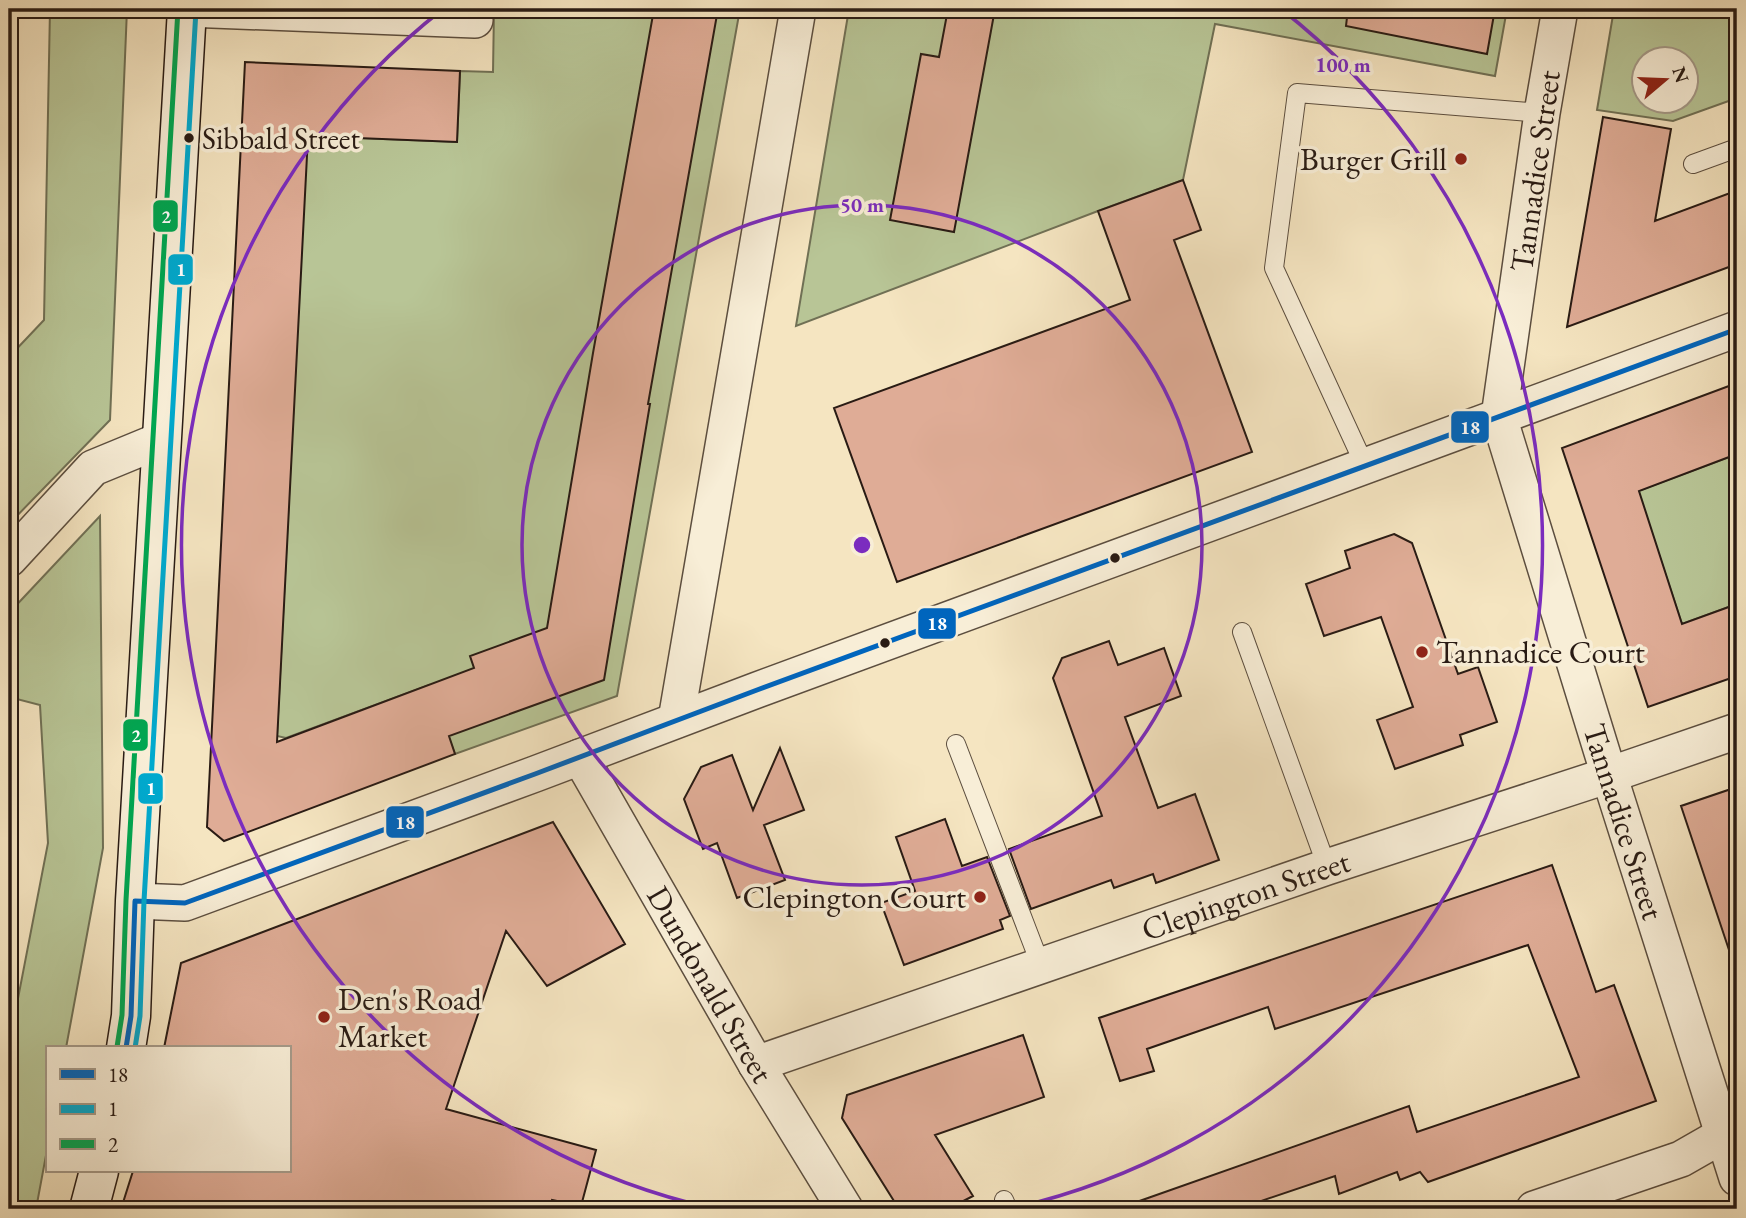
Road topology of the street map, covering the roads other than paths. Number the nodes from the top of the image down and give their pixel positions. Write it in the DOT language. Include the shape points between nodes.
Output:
graph roads {
  1 [pos="187,9"];
  2 [pos="799,9"];
  3 [pos="1559,9"];
  4 [pos="475,20"];
  5 [pos="1542,113"];
  6 [pos="1737,148"];
  7 [pos="1693,164"];
  8 [pos="1737,329"];
  9 [pos="1499,417"];
  10 [pos="161,440"];
  11 [pos="1365,466"];
  12 [pos="9,559"];
  13 [pos="1242,632"];
  14 [pos="676,720"];
  15 [pos="1737,731"];
  16 [pos="957,744"];
  17 [pos="580,757"];
  18 [pos="1609,775"];
  19 [pos="1327,867"];
  20 [pos="135,901"];
  21 [pos="1041,966"];
  22 [pos="126,1046"];
  23 [pos="756,1064"];
  24 [pos="1730,1131"];
  25 [pos="99,1172"];
  26 [pos="1737,1178"];
  27 [pos="89,1209"];
  28 [pos="845,1209"];
  29 [pos="1534,1209"];
  1 -- 4 [label="street"];
  1 -- 10 [label="main road"];
  2 -- 14 [label="street"];
  3 -- 5 [label="street, Tannadice Street"];
  5 -- 9 [label="street, Tannadice Street"];
  5 -- 11 [label="lane" via="1297,93 1274,268"];
  6 -- 7 [label="lane"];
  8 -- 9 [label="street"];
  9 -- 11 [label="street"];
  9 -- 18 [label="street, Tannadice Street"];
  10 -- 12 [label="street" via="93,468"];
  10 -- 20 [label="main road"];
  11 -- 14 [label="street"];
  13 -- 19 [label="lane"];
  14 -- 17 [label="street"];
  15 -- 18 [label="street, Clepington Street"];
  16 -- 21 [label="lane"];
  17 -- 20 [label="street" via="186,903"];
  17 -- 23 [label="street, Dundonald Street"];
  18 -- 19 [label="street, Clepington Street"];
  18 -- 24 [label="street, Tannadice Street"];
  19 -- 21 [label="street, Clepington Street"];
  20 -- 22 [label="main road"];
  21 -- 23 [label="street, Clepington Street"];
  23 -- 28 [label="street, Dundonald Street"];
  24 -- 26 [label="street, Tannadice Street"];
  24 -- 29 [label="street" via="1681,1159"];
  25 -- 27 [label="main road"];
}
